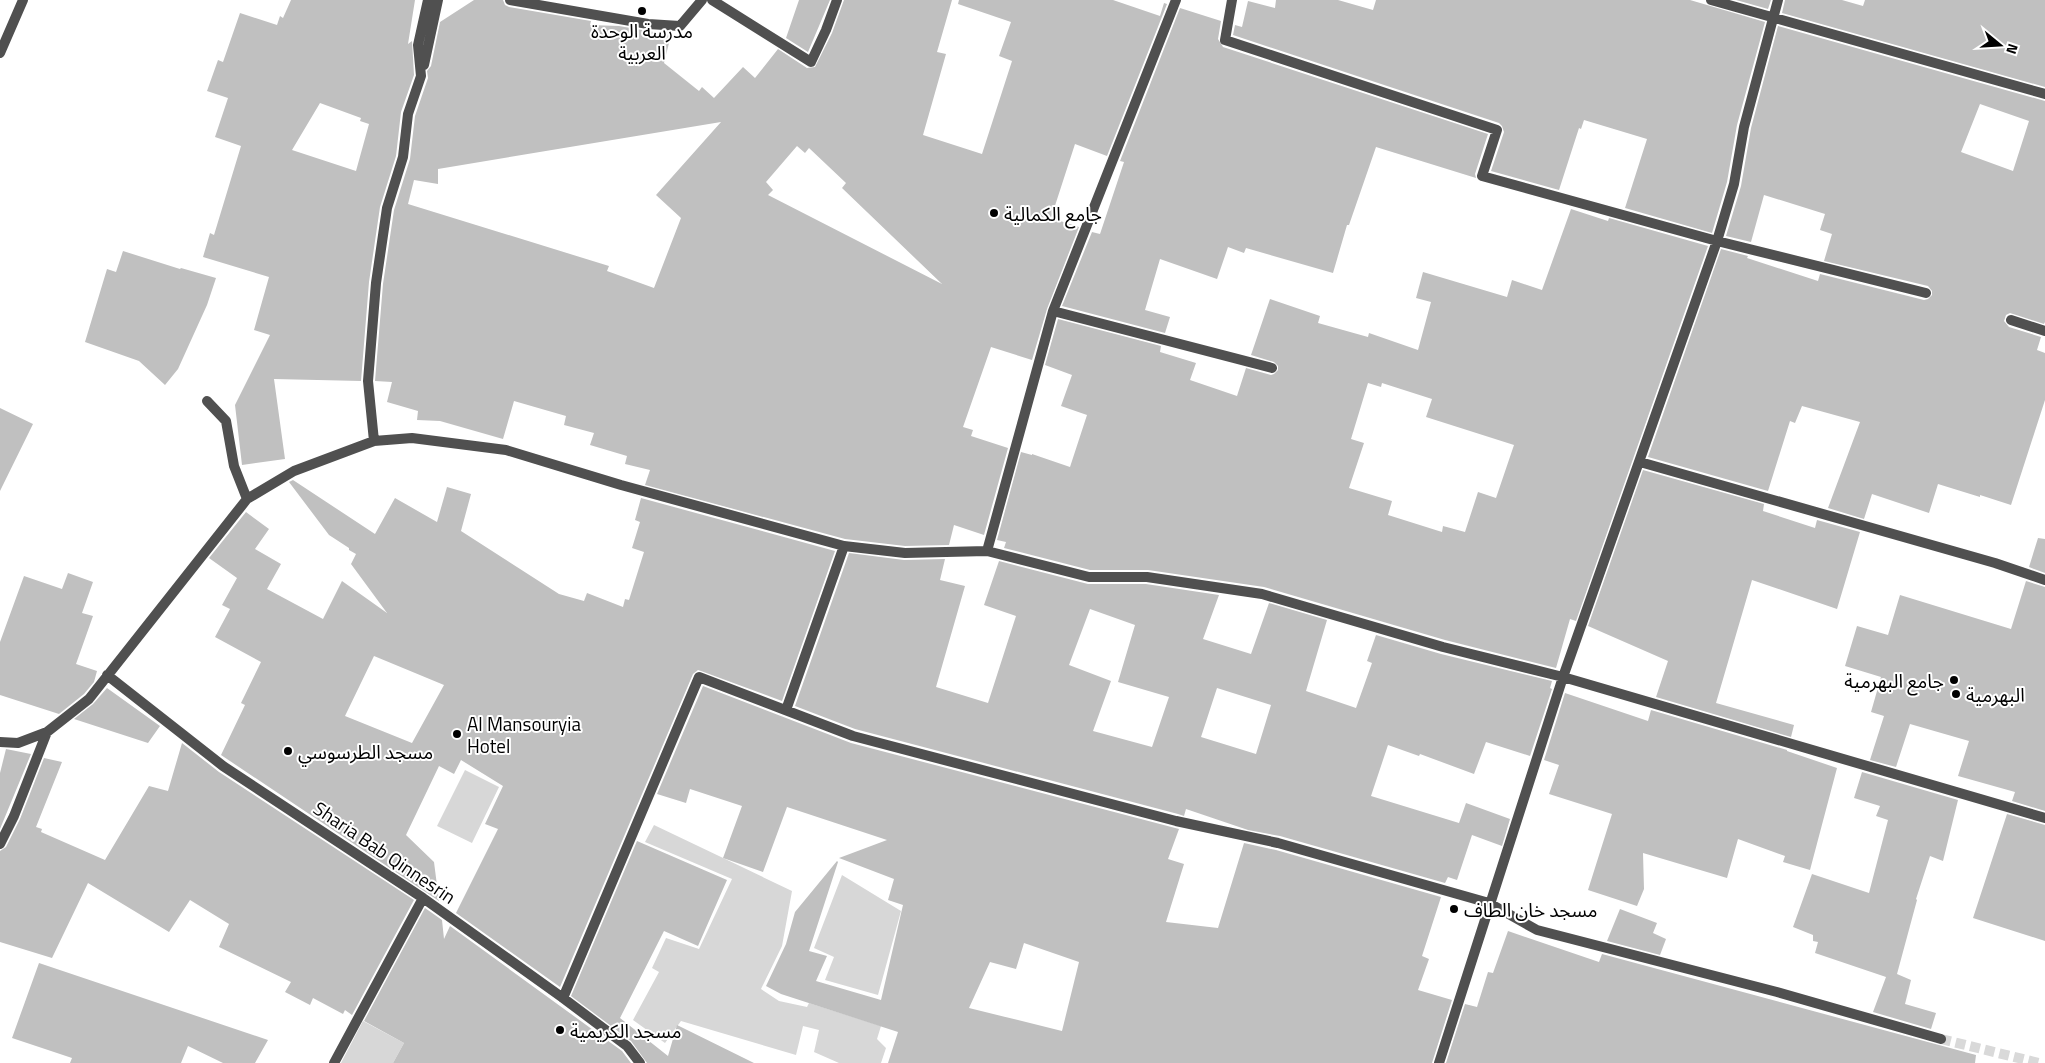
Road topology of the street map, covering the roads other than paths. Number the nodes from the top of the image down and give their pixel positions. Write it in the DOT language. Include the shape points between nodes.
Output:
graph roads {
  1 [pos="24,0"];
  2 [pos="428,0"];
  3 [pos="438,0"];
  4 [pos="510,0"];
  5 [pos="702,0"];
  6 [pos="712,0"];
  7 [pos="837,0"];
  8 [pos="1176,0"];
  9 [pos="1232,0"];
  10 [pos="1711,0"];
  11 [pos="1778,0"];
  12 [pos="1774,18"];
  13 [pos="0,53"];
  14 [pos="421,76"];
  15 [pos="2045,94"];
  16 [pos="1717,240"];
  17 [pos="1926,293"];
  18 [pos="1053,311"];
  19 [pos="2011,320"];
  20 [pos="2045,331"];
  21 [pos="1272,368"];
  22 [pos="207,401"];
  23 [pos="374,441"];
  24 [pos="1640,462"];
  25 [pos="247,499"];
  26 [pos="844,546"];
  27 [pos="987,551"];
  28 [pos="2045,580"];
  29 [pos="107,675"];
  30 [pos="1563,677"];
  31 [pos="786,710"];
  32 [pos="47,732"];
  33 [pos="0,742"];
  34 [pos="2045,818"];
  35 [pos="0,844"];
  36 [pos="424,898"];
  37 [pos="1489,903"];
  38 [pos="563,998"];
  39 [pos="1941,1039"];
  40 [pos="334,1063"];
  41 [pos="640,1063"];
  42 [pos="1439,1063"];
  1 -- 13 [label="street"];
  2 -- 14 [label="street" via="418,45"];
  3 -- 14 [label="street"];
  4 -- 5 [label="street" via="648,24 680,26"];
  6 -- 7 [label="street" via="810,62"];
  8 -- 18 [label="street"];
  9 -- 16 [label="street" via="1225,40 1497,130 1482,176"];
  10 -- 12 [label="street"];
  11 -- 12 [label="street"];
  12 -- 15 [label="street"];
  12 -- 16 [label="street" via="1744,127 1734,184"];
  14 -- 23 [label="street" via="408,114 403,157 387,208 376,283 368,381"];
  16 -- 17 [label="street"];
  16 -- 24 [label="street"];
  18 -- 21 [label="street"];
  18 -- 27 [label="street"];
  19 -- 20 [label="street"];
  22 -- 25 [label="street" via="226,421 234,466"];
  23 -- 25 [label="street" via="294,471"];
  23 -- 26 [label="street" via="412,438 506,450"];
  24 -- 28 [label="street"];
  24 -- 30 [label="street"];
  25 -- 29 [label="street"];
  26 -- 27 [label="street" via="905,553"];
  26 -- 31 [label="street"];
  27 -- 30 [label="street" via="1089,577 1147,577 1262,594 1444,647"];
  29 -- 32 [label="street" via="89,699"];
  29 -- 36 [label="street, Sharia Bab Qinnesrin" via="223,766"];
  30 -- 34 [label="street"];
  30 -- 37 [label="street"];
  31 -- 37 [label="street" via="853,736 1176,821 1278,843"];
  31 -- 38 [label="street" via="699,677"];
  32 -- 33 [label="street" via="18,743"];
  32 -- 35 [label="street"];
  36 -- 38 [label="street, Sharia Bab Qinnesrin"];
  36 -- 40 [label="street"];
  37 -- 39 [label="street" via="1537,930 1777,992"];
  37 -- 42 [label="street"];
  38 -- 41 [label="street, Sharia Bab Qinnesrin" via="627,1046"];
}
